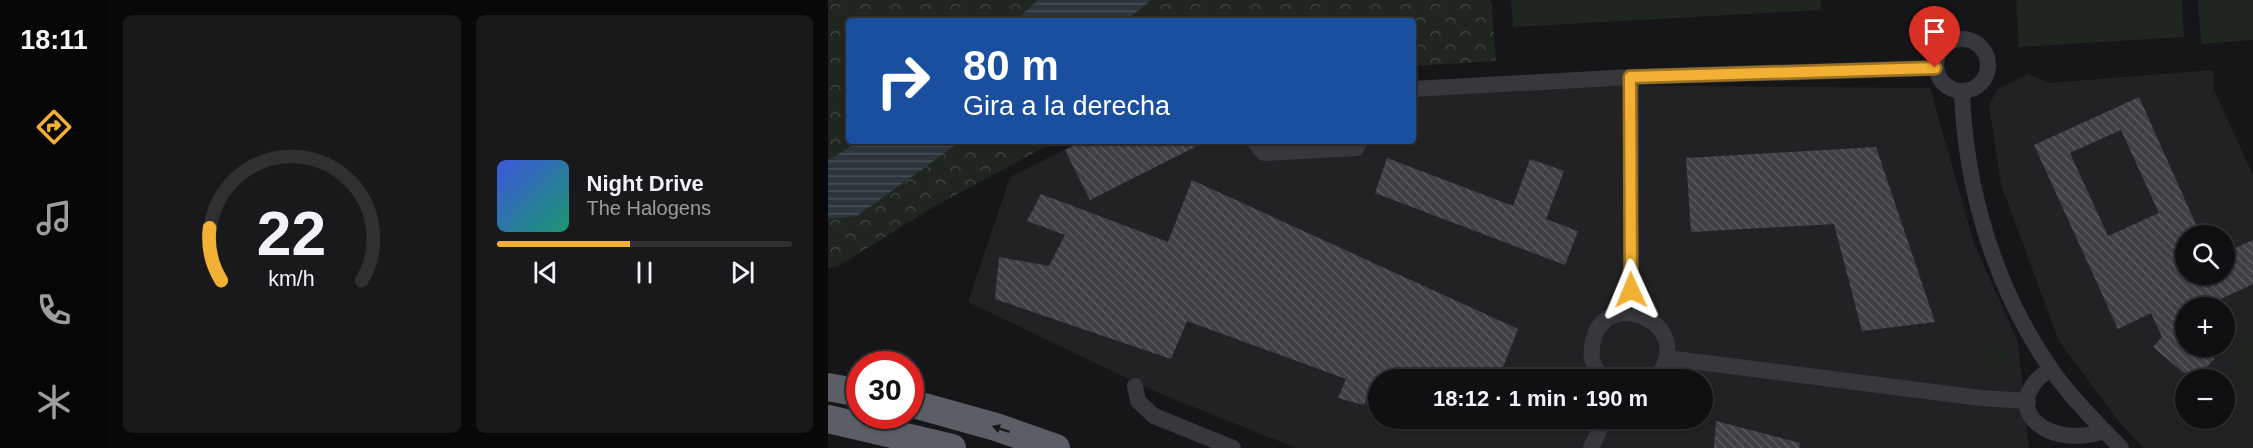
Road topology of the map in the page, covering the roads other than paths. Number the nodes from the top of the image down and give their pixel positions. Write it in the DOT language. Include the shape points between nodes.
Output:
graph roads {
  1 [pos="1935,68"];
  2 [pos="1630,77"];
  3 [pos="1416,89"];
  4 [pos="1962,91"];
  5 [pos="1256,144"];
  6 [pos="1358,144"];
  7 [pos="1631,312"];
  8 [pos="1667,358"];
  9 [pos="1597,369"];
  10 [pos="1663,369"];
  11 [pos="2051,369"];
  12 [pos="1135,386"];
  13 [pos="828,387"];
  14 [pos="846,390"];
  15 [pos="2028,401"];
  16 [pos="924,407"];
  17 [pos="828,419"];
  18 [pos="1600,429"];
  19 [pos="2104,431"];
  20 [pos="952,448"];
  21 [pos="1056,448"];
  22 [pos="1233,448"];
  23 [pos="1591,448"];
  24 [pos="2072,448"];
  25 [pos="2121,448"];
  1 -- 2 [label="street"];
  1 -- 4 [label="street" via="1947,87"];
  1 -- 4 [label="street" via="1938,52 1949,41 1973,40 1988,62 1984,79 1971,90"];
  2 -- 3 [label="street"];
  2 -- 7 [label="street"];
  4 -- 11 [label="street" via="1963,132 1972,186 1988,236 2025,328"];
  5 -- 6 [label="street" via="1264,153 1356,148"];
  7 -- 8 [label="street" via="1655,322 1668,345"];
  7 -- 9 [label="street" via="1618,314 1598,329 1591,352"];
  8 -- 10 [label="street"];
  8 -- 15 [label="street"];
  11 -- 15 [label="street" via="2032,387"];
  11 -- 19 [label="street"];
  12 -- 22 [label="street" via="1138,401 1154,417"];
  13 -- 14 [label="highway"];
  15 -- 24 [label="street" via="2031,423 2040,436 2050,444"];
  21 -- 16 [label="highway, one-way"];
  17 -- 20 [label="highway"];
  18 -- 23 [label="street"];
  19 -- 24 [label="street" via="2086,444"];
  19 -- 25 [label="street"];
}
